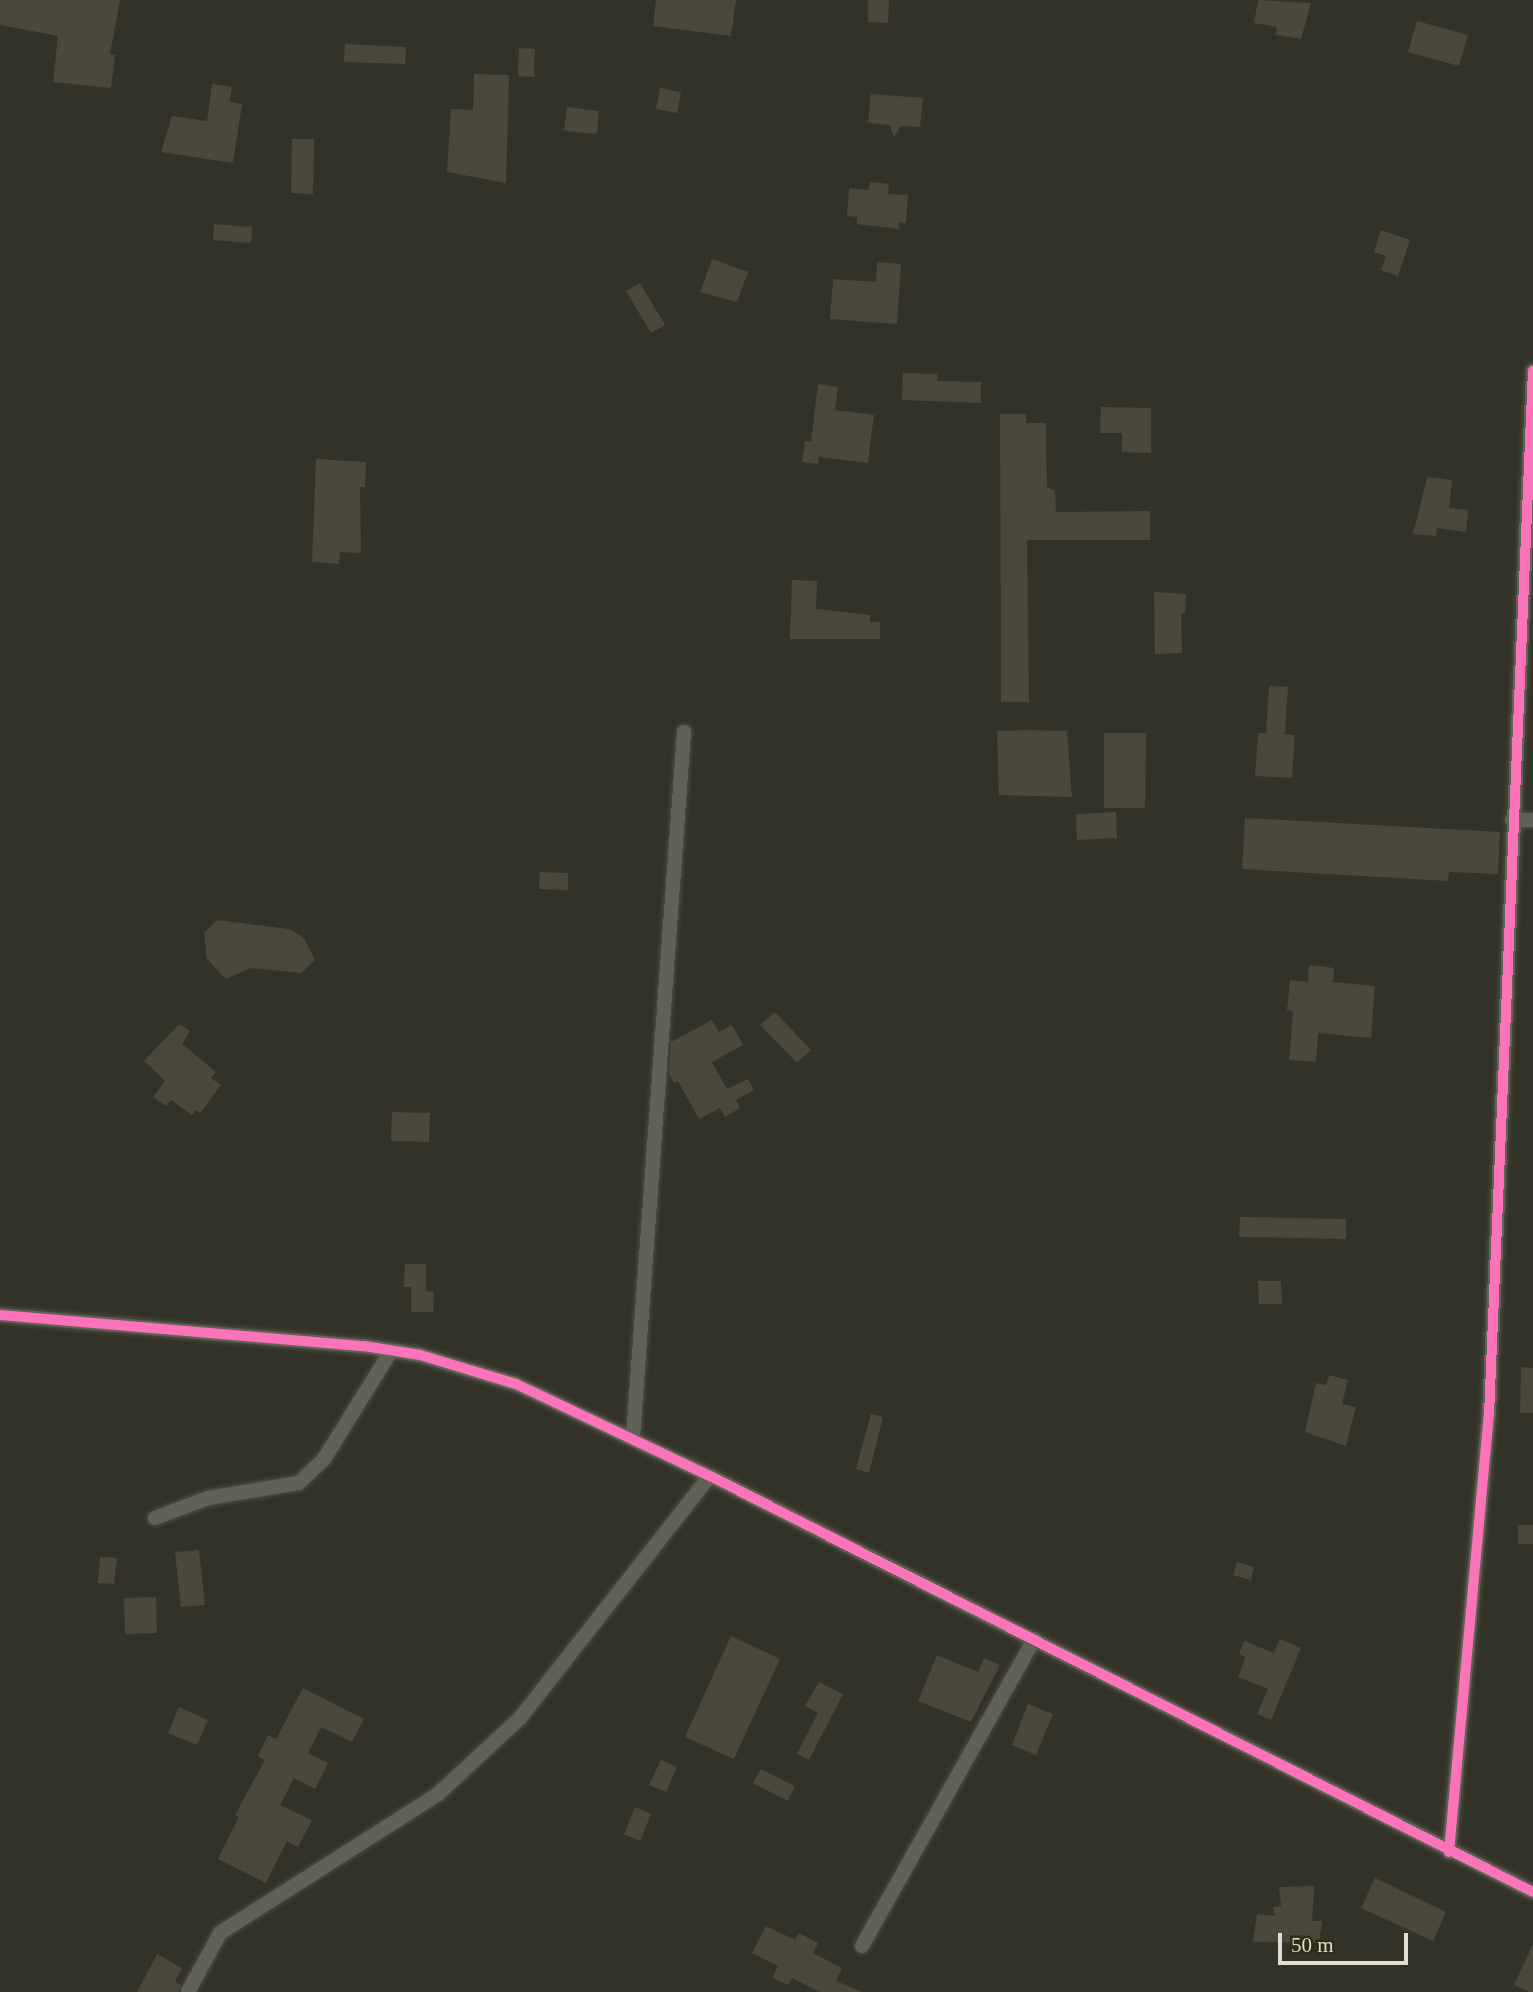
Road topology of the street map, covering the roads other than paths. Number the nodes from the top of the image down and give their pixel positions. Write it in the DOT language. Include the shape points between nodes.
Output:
graph roads {
  1 [pos="1533,371"];
  2 [pos="684,732"];
  3 [pos="1512,820"];
  4 [pos="1533,820"];
  5 [pos="0,1315"];
  6 [pos="391,1351"];
  7 [pos="633,1437"];
  8 [pos="710,1476"];
  9 [pos="155,1518"];
  10 [pos="1034,1640"];
  11 [pos="1448,1852"];
  12 [pos="1533,1892"];
  13 [pos="862,1947"];
  14 [pos="188,1992"];
  1 -- 3 [label="street"];
  2 -- 7 [label="street"];
  3 -- 4 [label="street"];
  3 -- 11 [label="street" via="1489,1415"];
  5 -- 6 [label="street"];
  6 -- 7 [label="street" via="516,1384"];
  6 -- 9 [label="street" via="324,1459 299,1483 208,1498"];
  7 -- 8 [label="street"];
  8 -- 10 [label="street"];
  8 -- 14 [label="street" via="520,1718 438,1794 220,1933"];
  10 -- 11 [label="street"];
  10 -- 13 [label="street"];
  11 -- 12 [label="street"];
}
